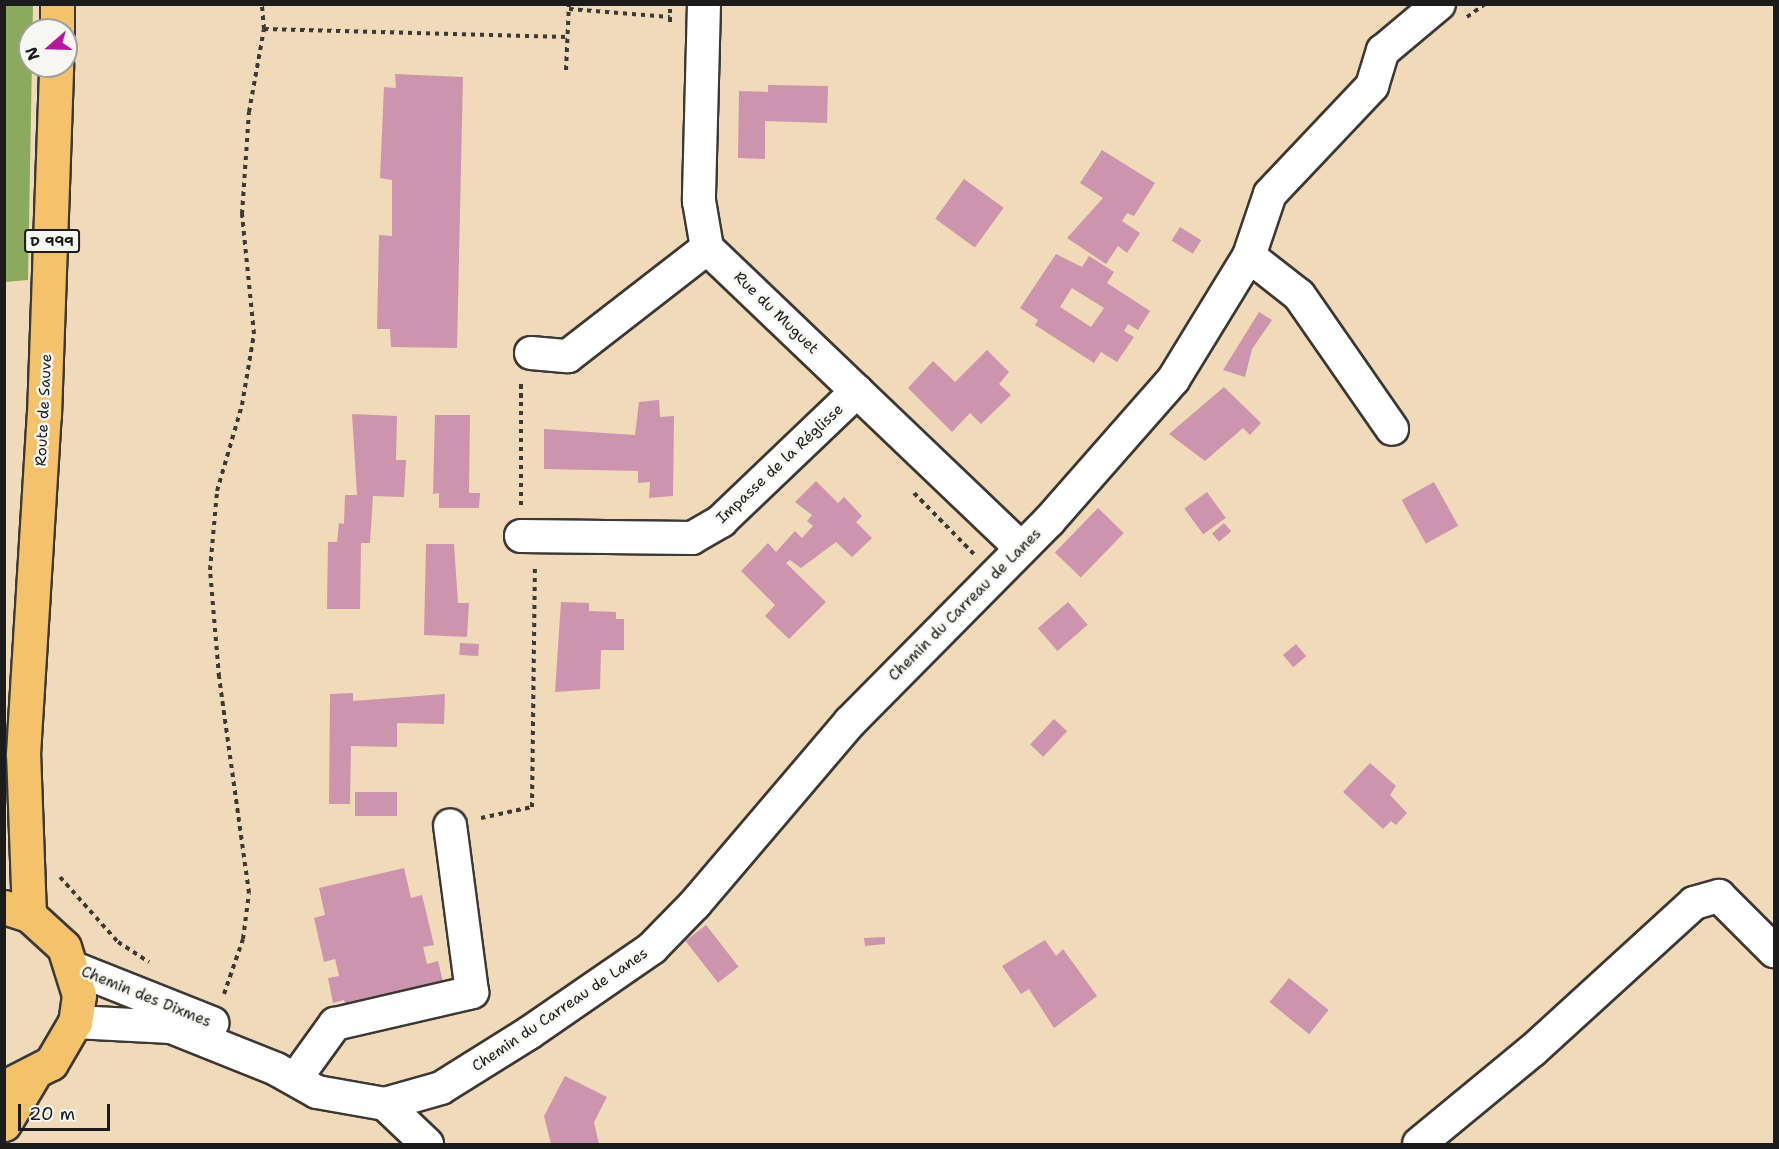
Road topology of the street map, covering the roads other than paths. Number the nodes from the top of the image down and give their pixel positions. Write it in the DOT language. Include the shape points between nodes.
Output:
graph roads {
  1 [pos="704,4"];
  2 [pos="1439,4"];
  3 [pos="56,78"];
  4 [pos="707,248"];
  5 [pos="1249,256"];
  6 [pos="531,353"];
  7 [pos="857,391"];
  8 [pos="1392,429"];
  9 [pos="529,536"];
  10 [pos="1020,547"];
  11 [pos="23,754"];
  12 [pos="4,812"];
  13 [pos="450,825"];
  14 [pos="17,911"];
  15 [pos="1774,951"];
  16 [pos="74,968"];
  17 [pos="75,1022"];
  18 [pos="286,1074"];
  19 [pos="18,1082"];
  20 [pos="385,1104"];
  21 [pos="4,1124"];
  22 [pos="427,1144"];
  23 [pos="1419,1144"];
  1 -- 4 [label="street" via="699,201"];
  2 -- 5 [label="street, Chemin du Carreau de Lanes" via="1383,51 1372,86 1270,194"];
  3 -- 11 [label="main road, Route de Sauve / D 999" via="45,415"];
  4 -- 6 [label="street" via="568,356"];
  4 -- 7 [label="street, Rue du Muguet"];
  5 -- 8 [label="street" via="1299,295"];
  5 -- 10 [label="street, Chemin du Carreau de Lanes" via="1173,380"];
  7 -- 9 [label="street, Impasse de la Réglisse" via="722,521 692,538"];
  7 -- 10 [label="street, Rue du Muguet"];
  10 -- 20 [label="street, Chemin du Carreau de Lanes" via="850,722 652,948 441,1088"];
  11 -- 12 [label="main road, Route de Sauve / D 999"];
  11 -- 14 [label="main road, Route de Sauve / D 999" via="24,865"];
  13 -- 18 [label="street" via="472,992 335,1023"];
  14 -- 16 [label="main road" via="64,947"];
  15 -- 23 [label="street" via="1719,896 1694,903 1532,1051"];
  16 -- 17 [label="main road"];
  16 -- 18 [label="street, Chemin des Dixmes" via="206,1019"];
  17 -- 18 [label="street, Chemin des Dixmes" via="171,1027"];
  17 -- 19 [label="main road" via="51,1063"];
  18 -- 20 [label="street, Chemin des Dixmes" via="317,1092"];
  19 -- 21 [label="main road"];
  20 -- 22 [label="street"];
}
